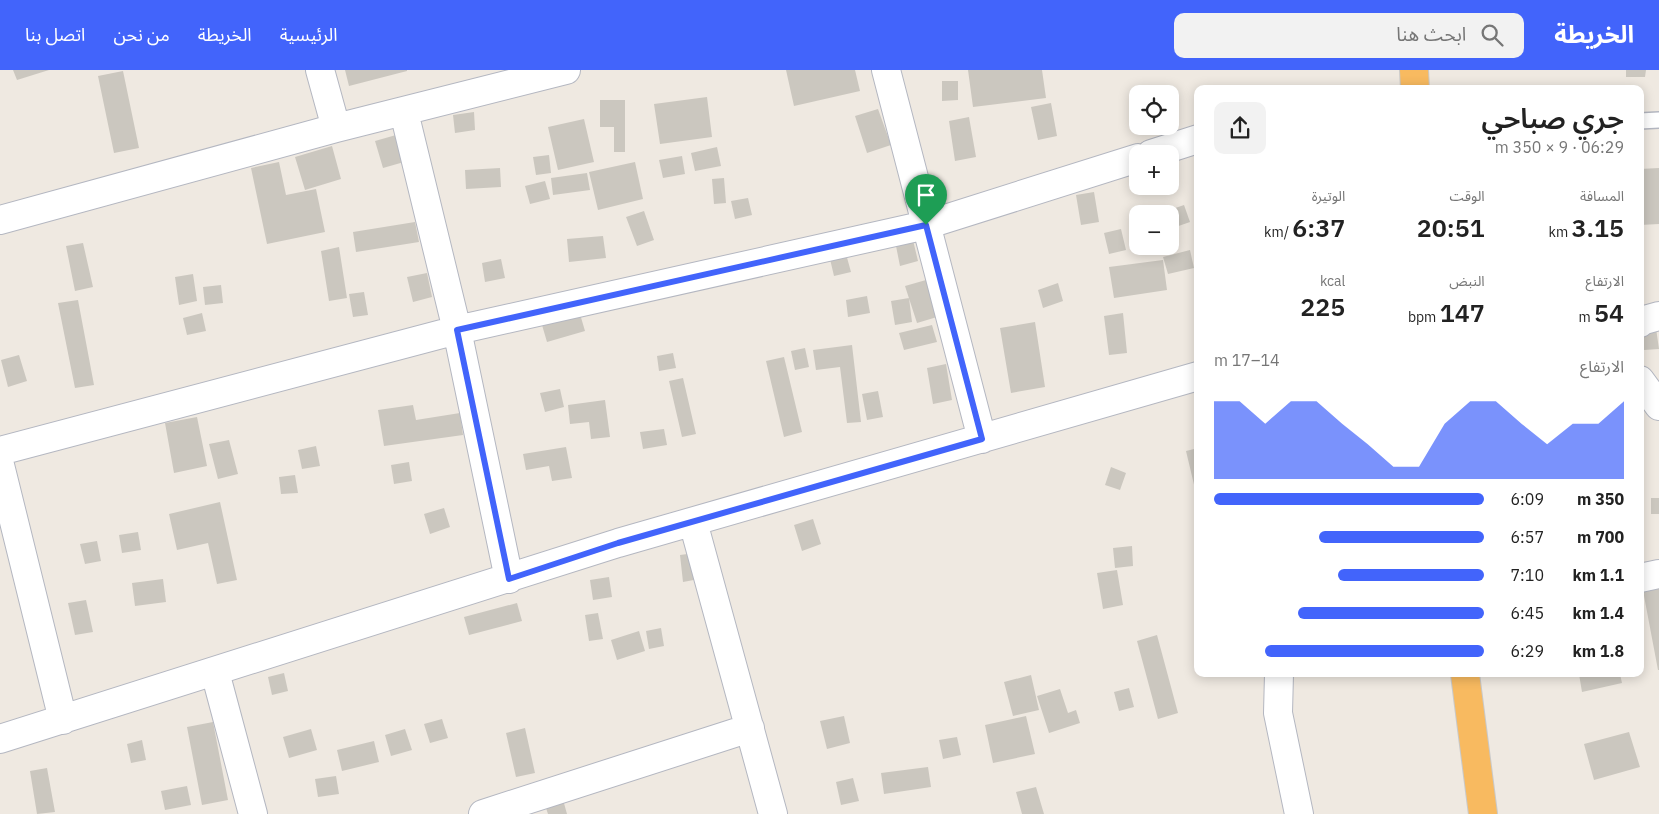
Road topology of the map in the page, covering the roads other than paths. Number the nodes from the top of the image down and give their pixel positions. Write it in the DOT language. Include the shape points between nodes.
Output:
graph roads {
  1 [pos="320,70"];
  2 [pos="566,70"];
  3 [pos="886,70"];
  4 [pos="1414,70"];
  5 [pos="1415,85"];
  6 [pos="404,112"];
  7 [pos="1659,120"];
  8 [pos="1644,121"];
  9 [pos="336,128"];
  10 [pos="1194,140"];
  11 [pos="1179,145"];
  12 [pos="1129,161"];
  13 [pos="0,220"];
  14 [pos="926,225"];
  15 [pos="1659,316"];
  16 [pos="1644,320"];
  17 [pos="457,330"];
  18 [pos="1194,377"];
  19 [pos="1644,385"];
  20 [pos="1659,406"];
  21 [pos="982,439"];
  22 [pos="0,451"];
  23 [pos="0,465"];
  24 [pos="693,522"];
  25 [pos="1659,574"];
  26 [pos="1644,577"];
  27 [pos="509,579"];
  28 [pos="215,672"];
  29 [pos="1279,677"];
  30 [pos="1465,677"];
  31 [pos="63,720"];
  32 [pos="750,728"];
  33 [pos="0,739"];
  34 [pos="253,814"];
  35 [pos="483,814"];
  36 [pos="773,814"];
  37 [pos="1299,814"];
  38 [pos="1483,814"];
  1 -- 9 [label="street"];
  2 -- 6 [label="street"];
  3 -- 14 [label="street"];
  4 -- 5 [label="highway"];
  6 -- 9 [label="street"];
  6 -- 17 [label="street"];
  7 -- 8 [label="lane"];
  9 -- 13 [label="street"];
  10 -- 11 [label="street"];
  12 -- 14 [label="street"];
  14 -- 17 [label="street"];
  14 -- 21 [label="street"];
  15 -- 16 [label="street"];
  17 -- 22 [label="street"];
  17 -- 27 [label="street"];
  18 -- 21 [label="street"];
  19 -- 20 [label="street"];
  21 -- 24 [label="street"];
  23 -- 31 [label="street"];
  24 -- 27 [label="street"];
  24 -- 32 [label="street"];
  25 -- 26 [label="street"];
  27 -- 28 [label="street"];
  28 -- 31 [label="street"];
  28 -- 34 [label="street"];
  29 -- 37 [label="street" via="1278,713"];
  30 -- 38 [label="highway"];
  31 -- 33 [label="street"];
  32 -- 35 [label="street"];
  32 -- 36 [label="street"];
}
